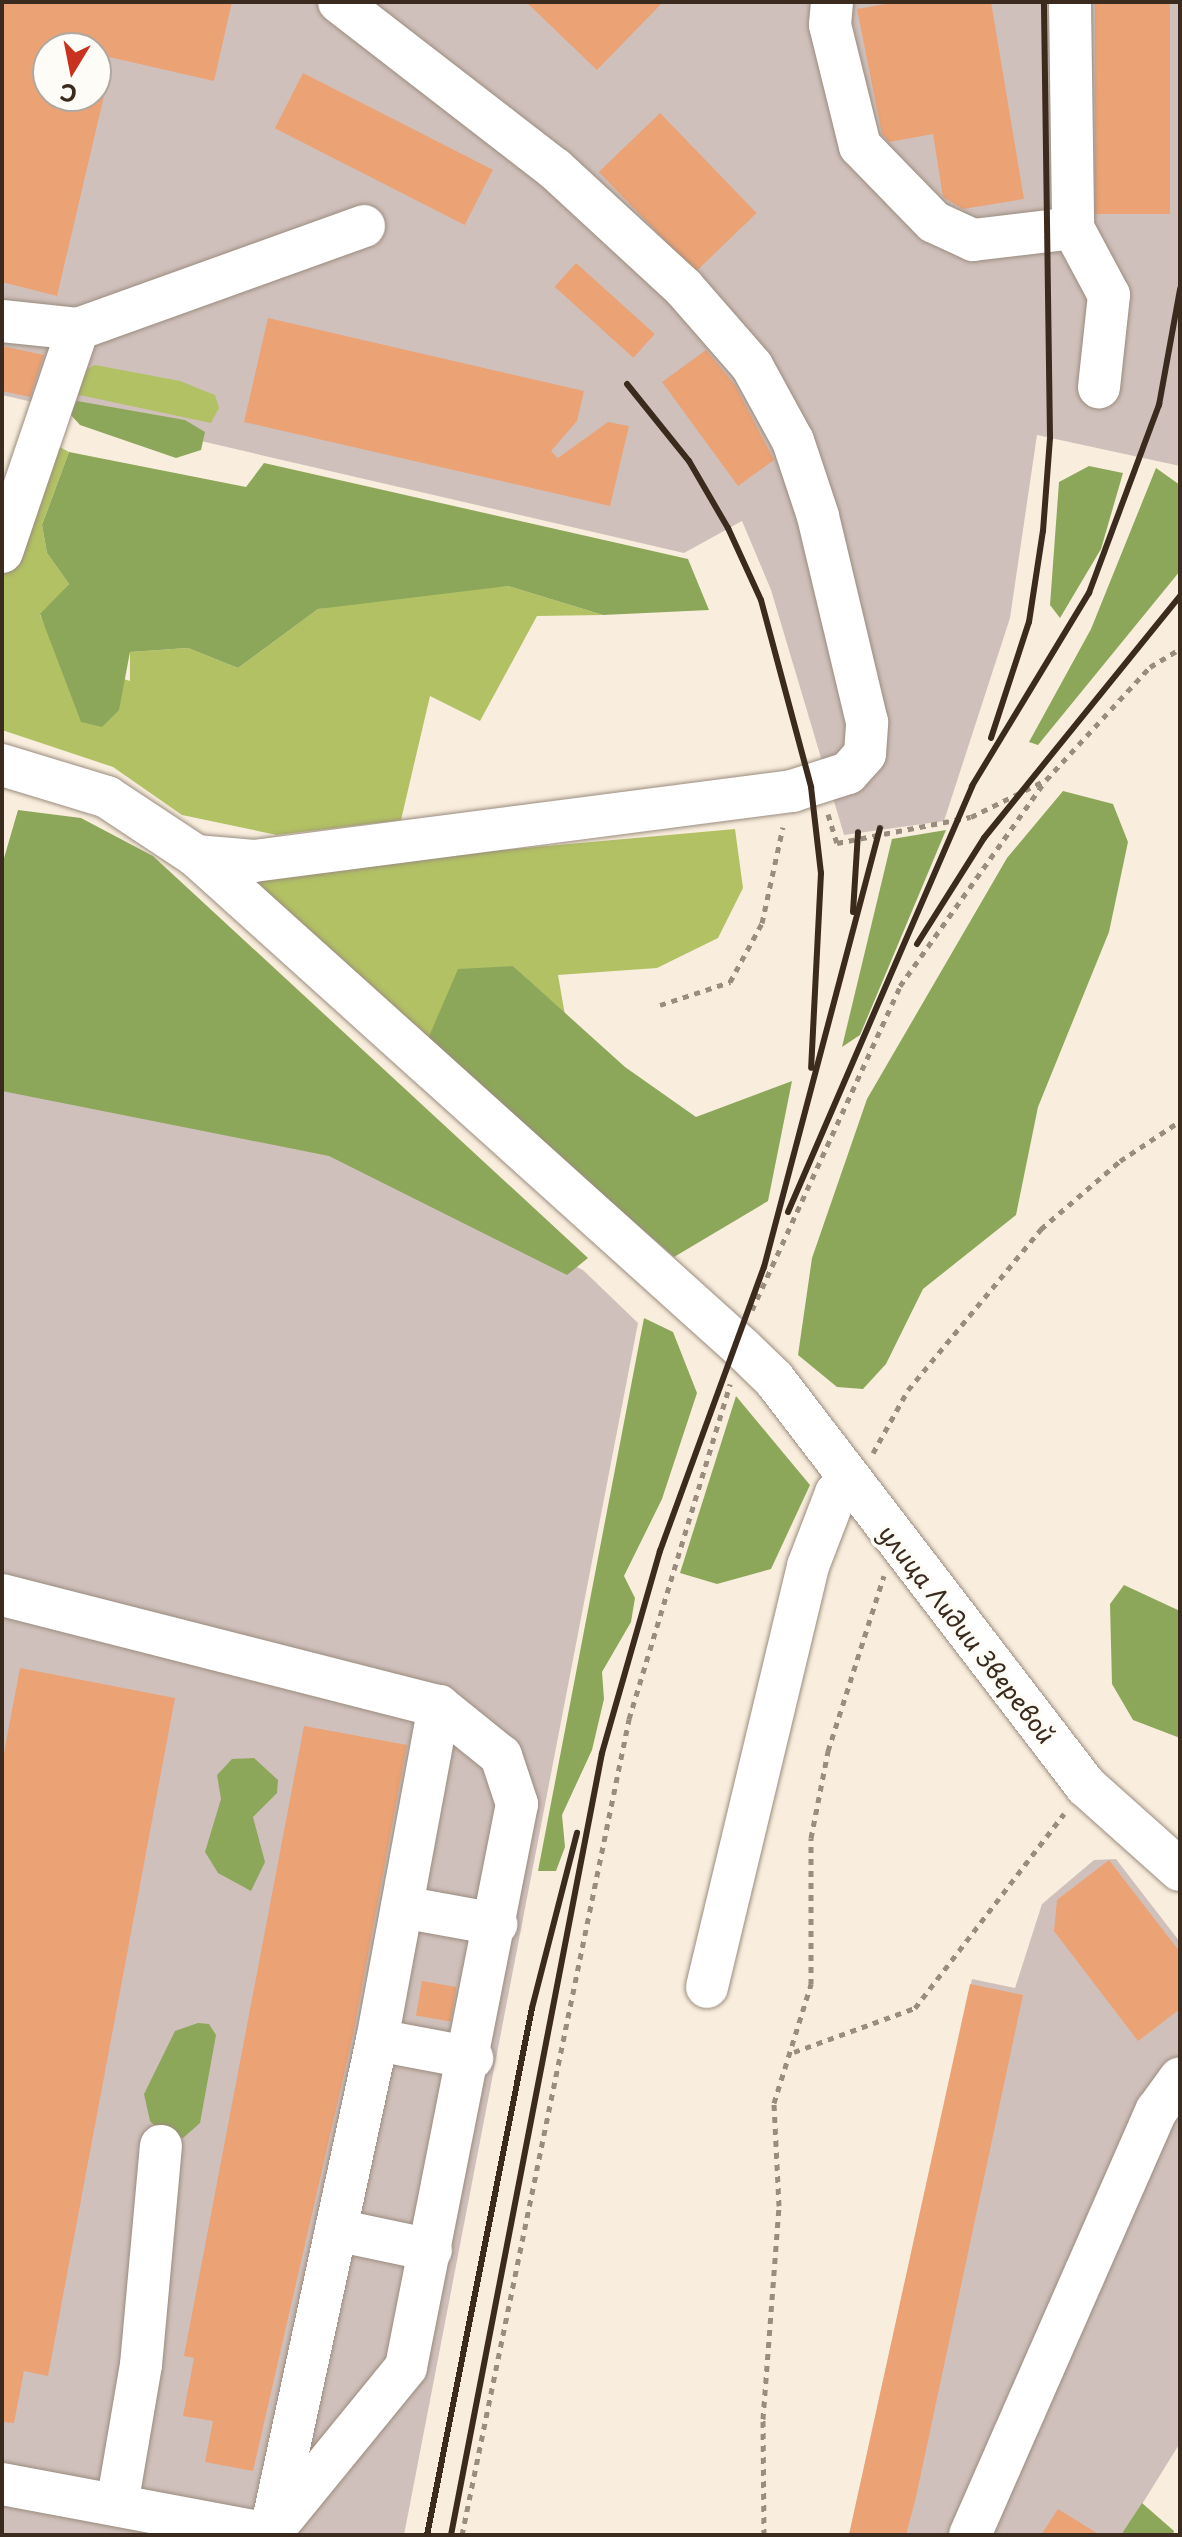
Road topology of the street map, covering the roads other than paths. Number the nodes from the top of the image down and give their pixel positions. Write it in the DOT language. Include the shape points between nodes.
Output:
graph roads {
  1 [pos="339,2"];
  2 [pos="832,2"];
  3 [pos="1070,2"];
  4 [pos="364,226"];
  5 [pos="1073,228"];
  6 [pos="2,321"];
  7 [pos="78,329"];
  8 [pos="1099,387"];
  9 [pos="2,552"];
  10 [pos="2,765"];
  11 [pos="196,856"];
  12 [pos="849,1481"];
  13 [pos="2,1595"];
  14 [pos="439,1706"];
  15 [pos="1180,1870"];
  16 [pos="402,1907"];
  17 [pos="496,1924"];
  18 [pos="707,1987"];
  19 [pos="377,2040"];
  20 [pos="472,2058"];
  21 [pos="1180,2078"];
  22 [pos="161,2146"];
  23 [pos="336,2230"];
  24 [pos="431,2250"];
  25 [pos="2,2484"];
  26 [pos="117,2505"];
  27 [pos="270,2535"];
  28 [pos="970,2535"];
  1 -- 11 [label="street" via="555,169 683,287 752,366 793,441 818,516 867,722 865,754 848,773 805,788 254,861"];
  2 -- 5 [label="street" via="830,25 860,146 934,222 973,240"];
  3 -- 5 [label="street"];
  4 -- 7 [label="street"];
  5 -- 8 [label="street" via="1109,295"];
  6 -- 7 [label="street"];
  7 -- 9 [label="street"];
  10 -- 11 [label="street, улица Лидии Зверевой" via="107,797"];
  11 -- 12 [label="street, улица Лидии Зверевой" via="740,1346 774,1379"];
  12 -- 15 [label="street, улица Лидии Зверевой" via="1086,1786"];
  12 -- 18 [label="street" via="836,1493 808,1566"];
  13 -- 14 [label="street"];
  14 -- 16 [label="street"];
  14 -- 17 [label="street" via="501,1756 513,1781 517,1804"];
  16 -- 17 [label="street"];
  16 -- 19 [label="street"];
  17 -- 20 [label="street"];
  19 -- 20 [label="street"];
  19 -- 23 [label="street"];
  20 -- 24 [label="street"];
  21 -- 28 [label="street" via="1157,2110"];
  22 -- 26 [label="street" via="141,2365"];
  23 -- 24 [label="street"];
  23 -- 27 [label="street"];
  24 -- 27 [label="street" via="406,2367"];
  25 -- 26 [label="street"];
  26 -- 27 [label="street"];
}
